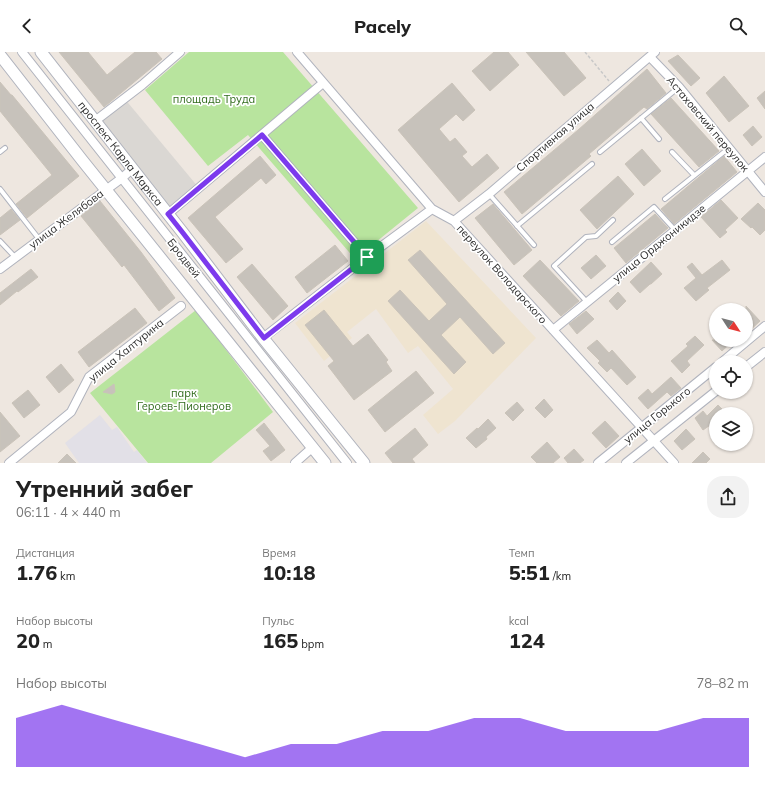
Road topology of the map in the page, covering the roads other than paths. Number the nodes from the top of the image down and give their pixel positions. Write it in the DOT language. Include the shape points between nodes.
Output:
graph roads {
  1 [pos="22,52"];
  2 [pos="41,52"];
  3 [pos="180,52"];
  4 [pos="297,52"];
  5 [pos="652,54"];
  6 [pos="0,55"];
  7 [pos="323,83"];
  8 [pos="679,87"];
  9 [pos="641,118"];
  10 [pos="95,121"];
  11 [pos="262,135"];
  12 [pos="659,139"];
  13 [pos="6,148"];
  14 [pos="728,148"];
  15 [pos="0,152"];
  16 [pos="600,152"];
  17 [pos="672,152"];
  18 [pos="765,157"];
  19 [pos="592,164"];
  20 [pos="132,168"];
  21 [pos="747,171"];
  22 [pos="694,175"];
  23 [pos="122,178"];
  24 [pos="0,189"];
  25 [pos="106,189"];
  26 [pos="765,192"];
  27 [pos="489,194"];
  28 [pos="665,199"];
  29 [pos="432,209"];
  30 [pos="168,214"];
  31 [pos="614,220"];
  32 [pos="454,221"];
  33 [pos="517,226"];
  34 [pos="675,230"];
  35 [pos="39,239"];
  36 [pos="0,241"];
  37 [pos="612,242"];
  38 [pos="534,245"];
  39 [pos="15,257"];
  40 [pos="367,257"];
  41 [pos="0,269"];
  42 [pos="587,302"];
  43 [pos="181,306"];
  44 [pos="765,326"];
  45 [pos="553,330"];
  46 [pos="264,338"];
  47 [pos="765,352"];
  48 [pos="730,355"];
  49 [pos="753,361"];
  50 [pos="709,373"];
  51 [pos="709,397"];
  52 [pos="642,427"];
  53 [pos="654,440"];
  54 [pos="313,448"];
  55 [pos="9,463"];
  56 [pos="295,463"];
  57 [pos="325,463"];
  58 [pos="347,463"];
  59 [pos="364,463"];
  60 [pos="598,463"];
  61 [pos="626,463"];
  62 [pos="674,463"];
  1 -- 23 [label="street, Бродвей"];
  2 -- 10 [label="street, проспект Карла Маркса"];
  3 -- 10 [label="street"];
  4 -- 7 [label="street, переулок Володарского"];
  5 -- 8 [label="street, Астаховский переулок"];
  5 -- 27 [label="street, Спортивная улица"];
  6 -- 25 [label="street"];
  7 -- 11 [label="street"];
  7 -- 29 [label="street, переулок Володарского"];
  8 -- 9 [label="lane"];
  8 -- 14 [label="street, Астаховский переулок"];
  9 -- 12 [label="lane"];
  9 -- 16 [label="lane"];
  10 -- 20 [label="street, проспект Карла Маркса"];
  11 -- 30 [label="street"];
  11 -- 40 [label="street"];
  13 -- 15 [label="lane"];
  14 -- 21 [label="street, Астаховский переулок"];
  14 -- 22 [label="lane"];
  17 -- 22 [label="lane"];
  18 -- 21 [label="street, улица Орджоникидзе"];
  19 -- 33 [label="lane"];
  20 -- 23 [label="street, улица Желябова"];
  20 -- 30 [label="street, проспект Карла Маркса"];
  21 -- 26 [label="street, Астаховский переулок"];
  21 -- 34 [label="street, улица Орджоникидзе"];
  22 -- 28 [label="lane"];
  23 -- 25 [label="street, улица Желябова"];
  23 -- 58 [label="street, Бродвей"];
  24 -- 35 [label="lane"];
  25 -- 35 [label="street, улица Желябова"];
  25 -- 54 [label="street"];
  27 -- 32 [label="street, Спортивная улица"];
  27 -- 33 [label="lane"];
  29 -- 32 [label="street, переулок Володарского"];
  29 -- 40 [label="street"];
  30 -- 46 [label="street, проспект Карла Маркса"];
  31 -- 42 [label="lane" via="596,236 586,237 554,266"];
  32 -- 45 [label="street, переулок Володарского"];
  33 -- 38 [label="lane"];
  34 -- 37 [label="lane" via="654,207"];
  34 -- 42 [label="street, улица Орджоникидзе"];
  35 -- 39 [label="street, улица Желябова"];
  36 -- 39 [label="lane"];
  39 -- 41 [label="street, улица Желябова"];
  40 -- 46 [label="street"];
  42 -- 45 [label="street, улица Орджоникидзе"];
  43 -- 55 [label="street, улица Халтурина" via="89,377 71,412"];
  44 -- 48 [label="street"];
  45 -- 52 [label="street, переулок Володарского"];
  46 -- 59 [label="street, проспект Карла Маркса"];
  47 -- 49 [label="street"];
  50 -- 52 [label="street, улица Горького"];
  51 -- 53 [label="street, улица Горького"];
  52 -- 53 [label="street, переулок Володарского"];
  52 -- 60 [label="street, улица Горького"];
  53 -- 61 [label="street, улица Горького"];
  53 -- 62 [label="street, переулок Володарского"];
  54 -- 56 [label="street"];
  54 -- 57 [label="street"];
}
